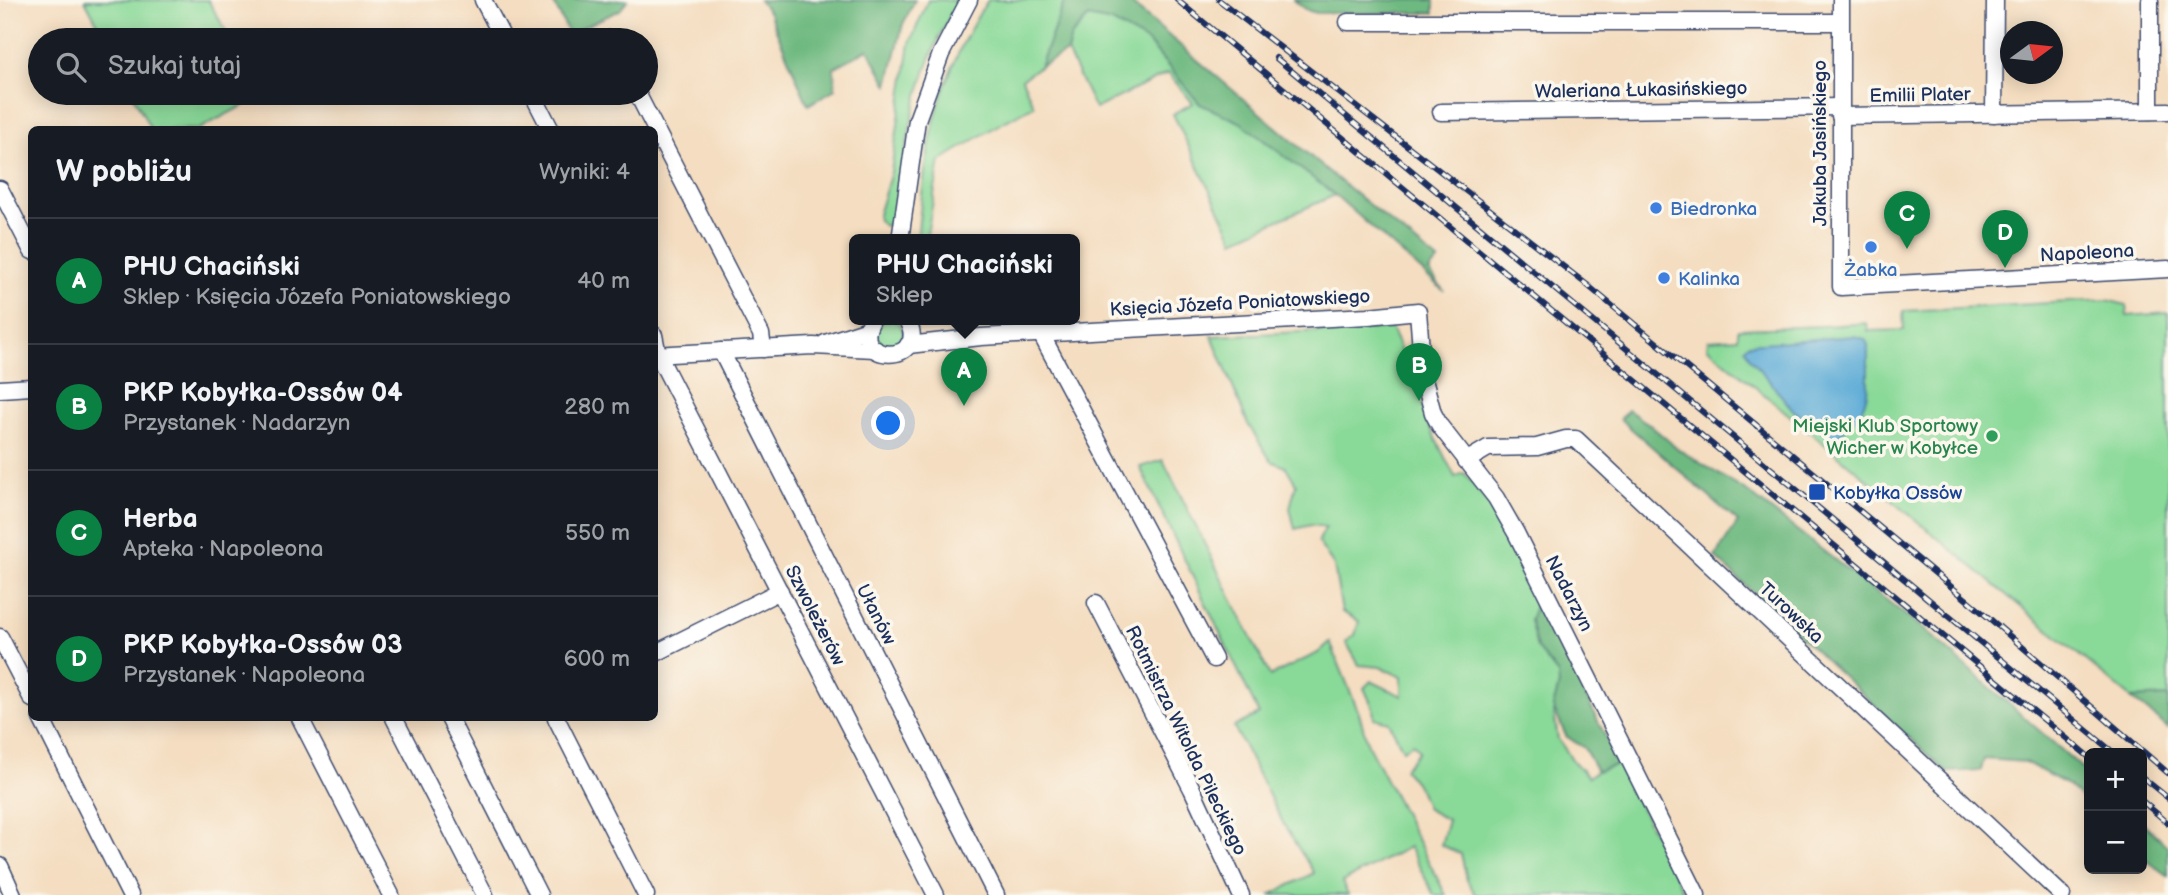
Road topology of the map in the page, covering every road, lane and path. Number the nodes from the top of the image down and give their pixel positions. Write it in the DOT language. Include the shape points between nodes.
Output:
graph roads {
  1 [pos="483,0"];
  2 [pos="969,0"];
  3 [pos="1841,0"];
  4 [pos="1995,0"];
  5 [pos="2150,0"];
  6 [pos="1348,22"];
  7 [pos="1840,22"];
  8 [pos="498,28"];
  9 [pos="538,105"];
  10 [pos="643,105"];
  11 [pos="2150,111"];
  12 [pos="2168,111"];
  13 [pos="1441,112"];
  14 [pos="1840,112"];
  15 [pos="1994,114"];
  16 [pos="549,126"];
  17 [pos="654,126"];
  18 [pos="658,134"];
  19 [pos="0,189"];
  20 [pos="902,234"];
  21 [pos="28,243"];
  22 [pos="2168,269"];
  23 [pos="1841,286"];
  24 [pos="1419,311"];
  25 [pos="870,325"];
  26 [pos="909,325"];
  27 [pos="912,325"];
  28 [pos="1041,334"];
  29 [pos="981,337"];
  30 [pos="908,345"];
  31 [pos="813,346"];
  32 [pos="762,349"];
  33 [pos="874,349"];
  34 [pos="720,351"];
  35 [pos="658,355"];
  36 [pos="658,359"];
  37 [pos="28,387"];
  38 [pos="0,389"];
  39 [pos="1466,461"];
  40 [pos="780,591"];
  41 [pos="1096,603"];
  42 [pos="0,637"];
  43 [pos="658,652"];
  44 [pos="1214,659"];
  45 [pos="28,691"];
  46 [pos="43,721"];
  47 [pos="302,721"];
  48 [pos="396,721"];
  49 [pos="451,721"];
  50 [pos="558,721"];
  51 [pos="0,866"];
  52 [pos="13,895"];
  53 [pos="130,895"];
  54 [pos="391,895"];
  55 [pos="485,895"];
  56 [pos="539,895"];
  57 [pos="646,895"];
  58 [pos="936,895"];
  59 [pos="996,895"];
  60 [pos="1241,895"];
  61 [pos="1697,895"];
  62 [pos="2062,895"];
  1 -- 8 [label="street"];
  2 -- 20 [label="street" via="941,54 917,120"];
  3 -- 7 [label="street, Jakuba Jasińskiego"];
  4 -- 15 [label="street"];
  5 -- 11 [label="street"];
  6 -- 7 [label="street"];
  7 -- 14 [label="street, Jakuba Jasińskiego"];
  9 -- 16 [label="street"];
  10 -- 17 [label="street"];
  11 -- 12 [label="street, Emilii Plater"];
  11 -- 15 [label="street, Emilii Plater"];
  13 -- 14 [label="street, Waleriana Łukasińskiego"];
  14 -- 15 [label="street, Emilii Plater"];
  14 -- 23 [label="street, Jakuba Jasińskiego"];
  18 -- 32 [label="street" via="761,334"];
  19 -- 21 [label="street"];
  22 -- 23 [label="street, Napoleona"];
  24 -- 28 [label="street, Księcia Józefa Poniatowskiego"];
  24 -- 39 [label="street, Nadarzyn" via="1429,399 1440,426"];
  25 -- 31 [label="street"];
  25 -- 33 [label="street"];
  26 -- 30 [label="street"];
  27 -- 29 [label="street, Księcia Józefa Poniatowskiego"];
  28 -- 29 [label="street, Księcia Józefa Poniatowskiego"];
  28 -- 44 [label="street"];
  29 -- 30 [label="street, Księcia Józefa Poniatowskiego"];
  30 -- 33 [label="street, Księcia Józefa Poniatowskiego" via="895,355"];
  31 -- 32 [label="street"];
  31 -- 33 [label="street"];
  32 -- 34 [label="street"];
  34 -- 35 [label="street"];
  34 -- 59 [label="street, Ułanów"];
  36 -- 40 [label="street, Szwoleżerów"];
  37 -- 38 [label="street"];
  39 -- 61 [label="street, Nadarzyn" via="1496,498 1516,533"];
  39 -- 62 [label="street, Turowska" via="1489,448 1537,447 1576,439"];
  40 -- 43 [label="street"];
  40 -- 58 [label="street, Szwoleżerów"];
  41 -- 60 [label="street, Rotmistrza Witolda Pileckiego"];
  42 -- 45 [label="street"];
  46 -- 53 [label="street"];
  47 -- 54 [label="street"];
  48 -- 55 [label="street"];
  49 -- 56 [label="street"];
  50 -- 57 [label="street"];
  51 -- 52 [label="street"];
}
